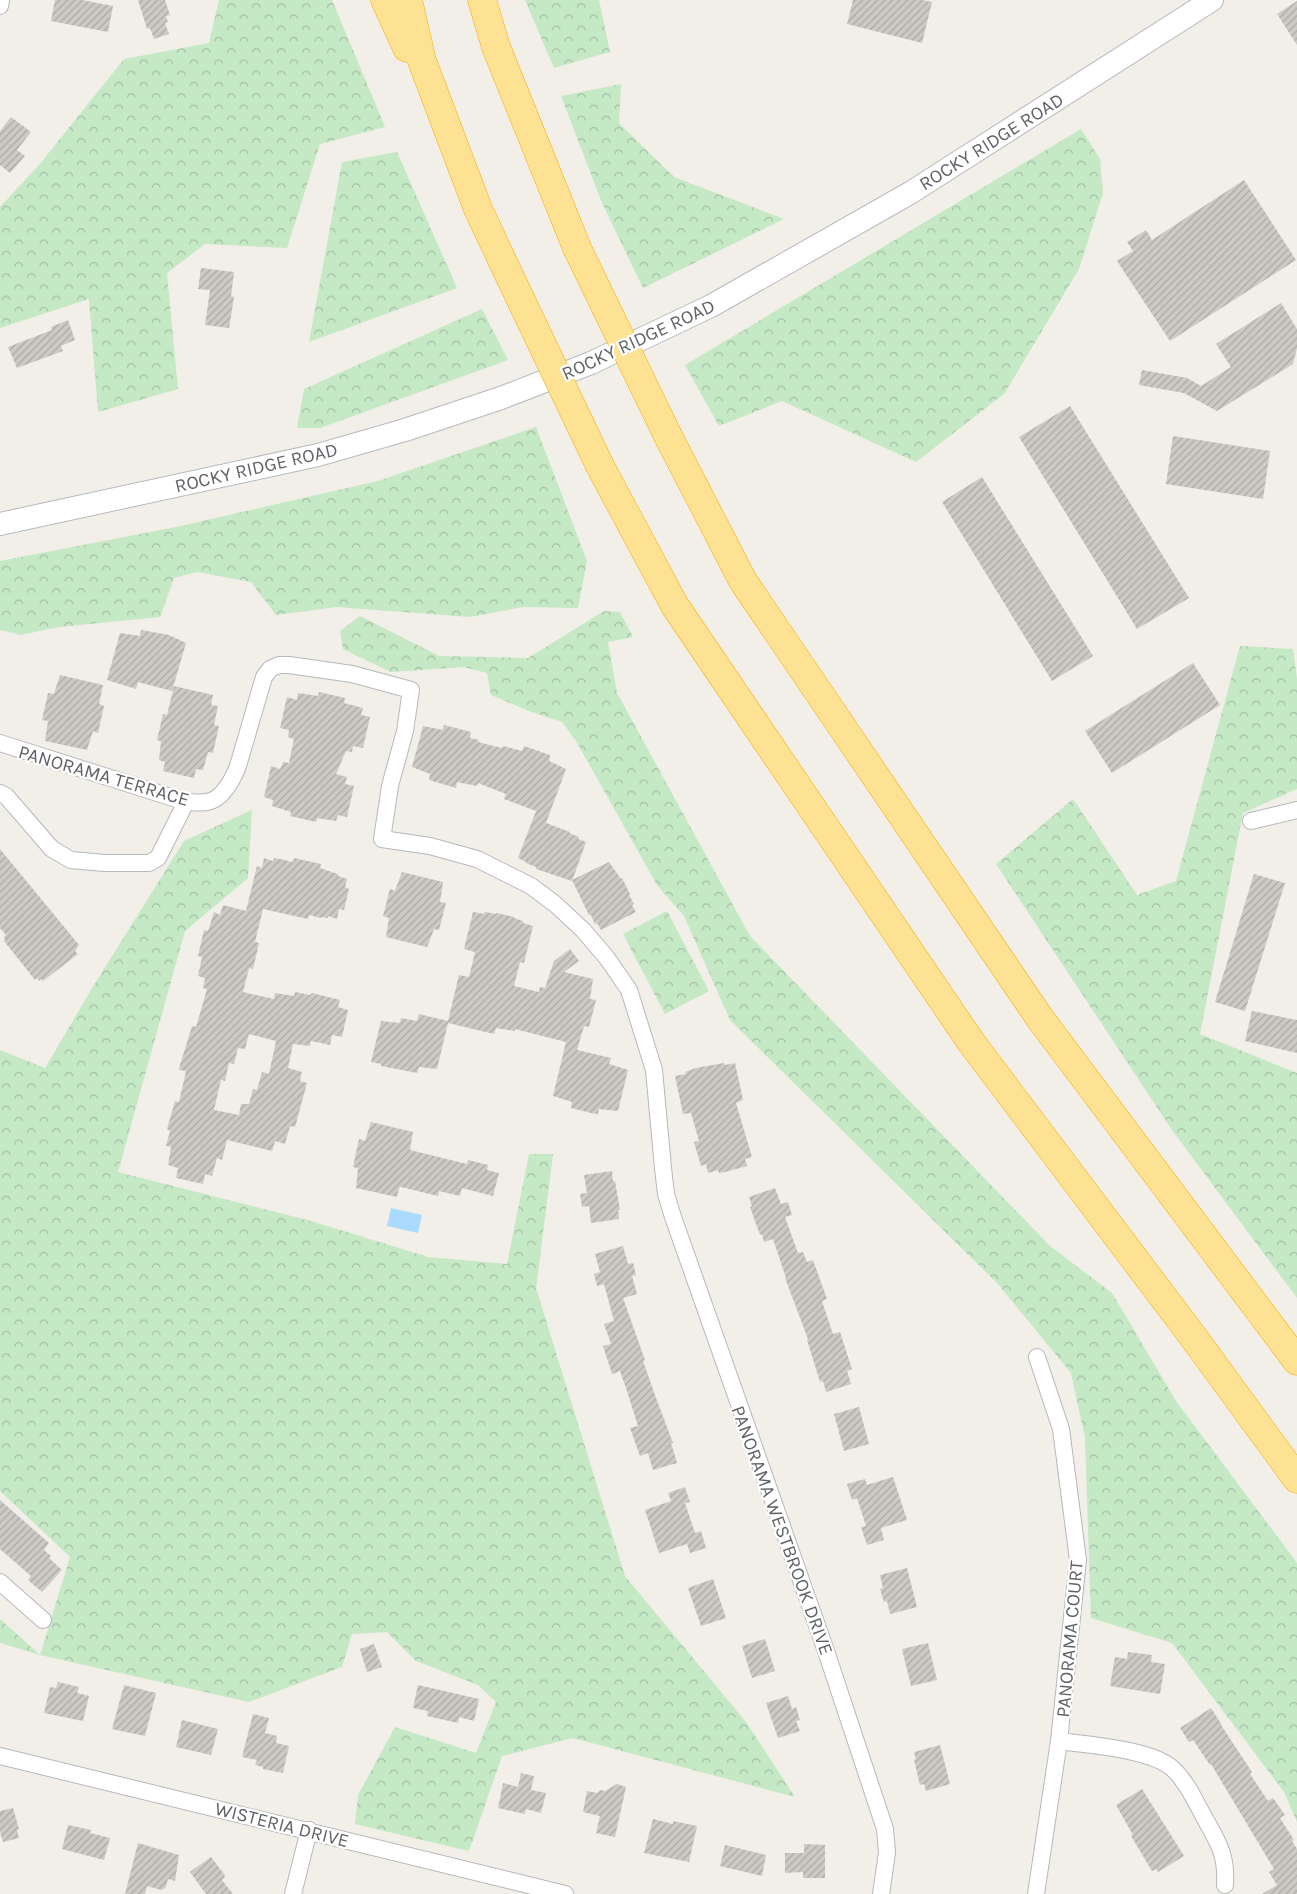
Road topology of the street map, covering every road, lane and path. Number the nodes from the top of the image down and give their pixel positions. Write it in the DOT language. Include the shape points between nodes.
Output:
graph roads {
  1 [pos="1,0"];
  2 [pos="385,0"];
  3 [pos="408,0"];
  4 [pos="482,0"];
  5 [pos="494,0"];
  6 [pos="1212,0"];
  7 [pos="0,6"];
  8 [pos="514,90"];
  9 [pos="462,166"];
  10 [pos="0,524"];
  11 [pos="0,743"];
  12 [pos="0,793"];
  13 [pos="186,802"];
  14 [pos="1297,810"];
  15 [pos="1251,821"];
  16 [pos="662,1168"];
  17 [pos="1037,1357"];
  18 [pos="1297,1361"];
  19 [pos="1297,1479"];
  20 [pos="0,1582"];
  21 [pos="43,1620"];
  22 [pos="1059,1740"];
  23 [pos="0,1756"];
  24 [pos="309,1830"];
  25 [pos="1225,1885"];
  26 [pos="293,1894"];
  27 [pos="564,1894"];
  28 [pos="881,1894"];
  29 [pos="1036,1894"];
  1 -- 7 [label="street"];
  2 -- 9 [label="highway"];
  3 -- 9 [label="highway" via="422,60"];
  4 -- 8 [label="highway" via="496,47"];
  5 -- 8 [label="highway"];
  6 -- 10 [label="main road, ROCKY RIDGE ROAD" via="910,193 711,306 592,363 406,430 318,455"];
  8 -- 18 [label="highway, bridge" via="576,248 743,581 1039,1017"];
  9 -- 19 [label="highway, bridge" via="478,209 600,466 675,606 971,1042"];
  11 -- 13 [label="street, PANORAMA TERRACE"];
  12 -- 13 [label="street" via="52,849 71,860 104,863 149,863 158,858"];
  13 -- 16 [label="street, PANORAMA TERRACE" via="209,802 233,780 264,677 278,665 352,674 411,690 382,839 430,846 477,859 531,886 555,904 607,958 629,990 654,1070"];
  14 -- 15 [label="street"];
  16 -- 28 [label="street, PANORAMA WESTBROOK DRIVE" via="672,1216 826,1651 885,1829 887,1853"];
  17 -- 22 [label="street, PANORAMA COURT" via="1061,1429 1078,1560"];
  20 -- 21 [label="street"];
  22 -- 25 [label="street" via="1135,1752 1158,1759 1172,1768 1183,1780 1220,1845 1226,1867"];
  22 -- 29 [label="street, PANORAMA COURT"];
  23 -- 24 [label="street, WISTERIA DRIVE"];
  24 -- 26 [label="street"];
  24 -- 27 [label="street, WISTERIA DRIVE"];
}
